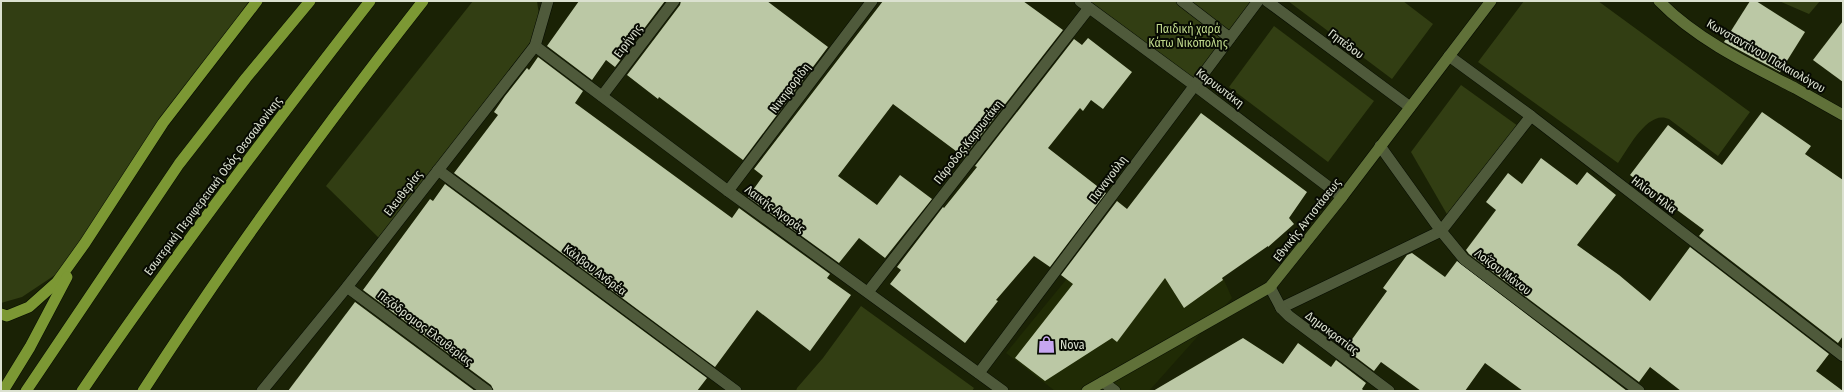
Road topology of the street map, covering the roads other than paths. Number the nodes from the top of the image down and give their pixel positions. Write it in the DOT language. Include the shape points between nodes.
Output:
graph roads {
  1 [pos="257,1"];
  2 [pos="310,1"];
  3 [pos="370,1"];
  4 [pos="423,1"];
  5 [pos="548,1"];
  6 [pos="674,1"];
  7 [pos="872,1"];
  8 [pos="1182,1"];
  9 [pos="1258,1"];
  10 [pos="1267,1"];
  11 [pos="1491,1"];
  12 [pos="1659,1"];
  13 [pos="1084,4"];
  14 [pos="1230,38"];
  15 [pos="535,46"];
  16 [pos="1449,56"];
  17 [pos="1194,85"];
  18 [pos="602,96"];
  19 [pos="1410,107"];
  20 [pos="1843,115"];
  21 [pos="1531,116"];
  22 [pos="1380,146"];
  23 [pos="438,170"];
  24 [pos="728,191"];
  25 [pos="1342,197"];
  26 [pos="1441,231"];
  27 [pos="85,243"];
  28 [pos="347,287"];
  29 [pos="1270,287"];
  30 [pos="868,292"];
  31 [pos="1281,308"];
  32 [pos="1,314"];
  33 [pos="1843,356"];
  34 [pos="979,373"];
  35 [pos="1103,382"];
  36 [pos="3,391"];
  37 [pos="26,391"];
  38 [pos="82,391"];
  39 [pos="143,391"];
  40 [pos="262,391"];
  41 [pos="487,391"];
  42 [pos="736,391"];
  43 [pos="1003,391"];
  44 [pos="1087,391"];
  45 [pos="1115,391"];
  46 [pos="1389,391"];
  47 [pos="1639,391"];
  1 -- 27 [label="highway" via="163,123"];
  2 -- 37 [label="highway" via="179,164"];
  3 -- 38 [label="highway, Εσωτερική Περιφερειακή Οδός Θεσσαλονίκης" via="167,269"];
  4 -- 39 [label="highway" via="360,81 272,202 194,312"];
  5 -- 15 [label="street, Ελευθερίας"];
  6 -- 18 [label="street, Ειρήνης"];
  7 -- 24 [label="street, Νικηφορίδη"];
  8 -- 14 [label="street"];
  9 -- 14 [label="street, Παναγούλη"];
  10 -- 19 [label="street, Γηπέδου"];
  11 -- 16 [label="main road, Εθνικής Αντιστάσεως"];
  12 -- 20 [label="main road, Κωνσταντίνου Παλαιολόγου" via="1715,44"];
  13 -- 17 [label="street, Καρυωτάκη"];
  13 -- 30 [label="street, Πάροδος Καρυωτάκη"];
  14 -- 17 [label="street, Παναγούλη"];
  15 -- 18 [label="street, Λαικής Αγοράς"];
  15 -- 23 [label="street, Ελευθερίας"];
  16 -- 19 [label="main road, Εθνικής Αντιστάσεως"];
  16 -- 21 [label="street, Ηλίου Ηλία"];
  17 -- 25 [label="street, Καρυωτάκη"];
  17 -- 34 [label="street, Παναγούλη"];
  18 -- 24 [label="street, Λαικής Αγοράς"];
  19 -- 22 [label="main road, Εθνικής Αντιστάσεως"];
  21 -- 26 [label="street"];
  21 -- 33 [label="street, Ηλίου Ηλία"];
  22 -- 25 [label="main road, Εθνικής Αντιστάσεως"];
  22 -- 26 [label="street, Λοΐζου Μάνου"];
  23 -- 28 [label="street, Ελευθερίας"];
  23 -- 42 [label="street, Κάλβου Ανδρέα"];
  24 -- 30 [label="street, Λαικής Αγοράς"];
  25 -- 29 [label="main road, Εθνικής Αντιστάσεως"];
  26 -- 31 [label="street"];
  26 -- 47 [label="street, Λοΐζου Μάνου" via="1468,262"];
  27 -- 32 [label="highway" via="57,282 29,307 7,316"];
  27 -- 36 [label="highway" via="30,347"];
  28 -- 40 [label="street, Ελευθερίας"];
  28 -- 41 [label="street, Πεζόδρομος Ελευθερίας"];
  29 -- 31 [label="street, Δημοκρατίας"];
  29 -- 35 [label="main road, Εθνικής Αντιστάσεως"];
  30 -- 34 [label="street, Λαικής Αγοράς"];
  31 -- 46 [label="street, Δημοκρατίας" via="1311,334"];
  34 -- 43 [label="street, Λαικής Αγοράς"];
  35 -- 44 [label="main road, Εθνικής Αντιστάσεως"];
  35 -- 45 [label="street"];
}
